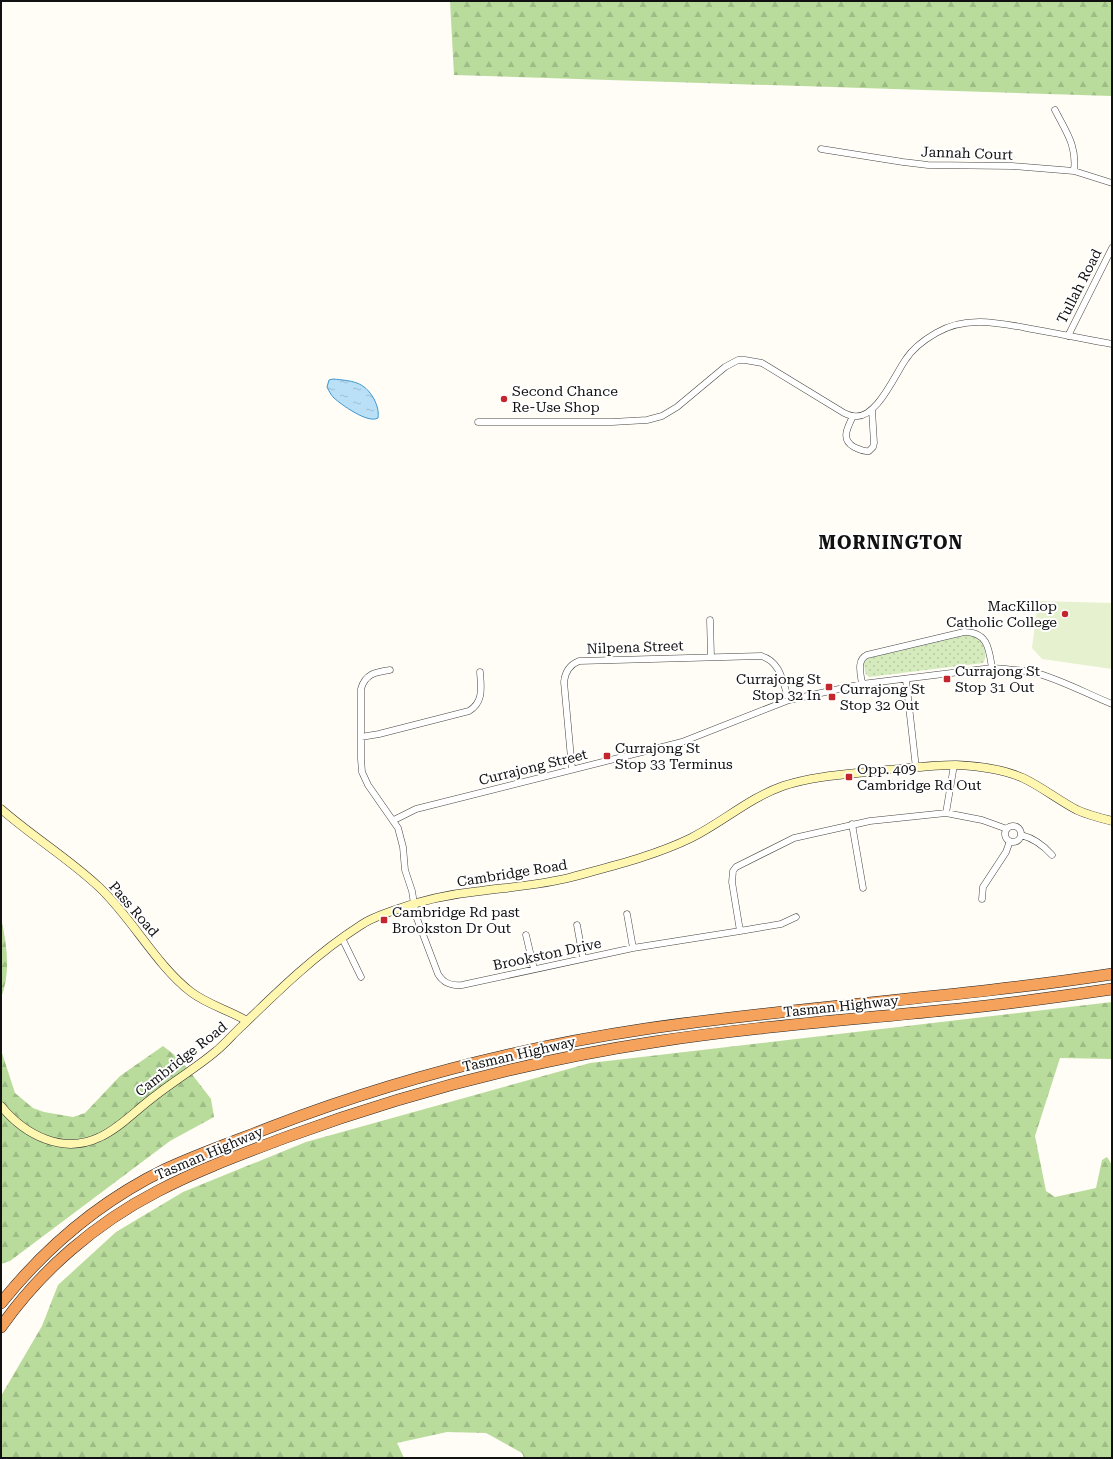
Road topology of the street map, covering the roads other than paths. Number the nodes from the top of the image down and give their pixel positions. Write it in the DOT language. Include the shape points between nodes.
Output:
graph roads {
  1 [pos="1055,110"];
  2 [pos="821,149"];
  3 [pos="1074,170"];
  4 [pos="1112,183"];
  5 [pos="1112,248"];
  6 [pos="1068,336"];
  7 [pos="1112,344"];
  8 [pos="872,410"];
  9 [pos="853,416"];
  10 [pos="478,422"];
  11 [pos="710,620"];
  12 [pos="711,657"];
  13 [pos="992,668"];
  14 [pos="390,670"];
  15 [pos="480,672"];
  16 [pos="906,680"];
  17 [pos="862,684"];
  18 [pos="789,700"];
  19 [pos="1112,704"];
  20 [pos="361,737"];
  21 [pos="954,765"];
  22 [pos="916,768"];
  23 [pos="572,769"];
  24 [pos="1,809"];
  25 [pos="946,813"];
  26 [pos="394,820"];
  27 [pos="1112,821"];
  28 [pos="852,824"];
  29 [pos="1007,829"];
  30 [pos="1021,835"];
  31 [pos="1010,841"];
  32 [pos="1052,855"];
  33 [pos="863,888"];
  34 [pos="982,899"];
  35 [pos="414,903"];
  36 [pos="627,914"];
  37 [pos="796,917"];
  38 [pos="577,925"];
  39 [pos="740,931"];
  40 [pos="526,935"];
  41 [pos="342,938"];
  42 [pos="633,948"];
  43 [pos="583,958"];
  44 [pos="534,969"];
  45 [pos="1112,974"];
  46 [pos="361,977"];
  47 [pos="1112,989"];
  48 [pos="247,1021"];
  49 [pos="1,1106"];
  50 [pos="1,1303"];
  51 [pos="1,1327"];
  1 -- 3 [label="street" via="1071,142"];
  2 -- 3 [label="street, Jannah Court" via="928,165"];
  3 -- 4 [label="street, Jannah Court"];
  5 -- 6 [label="street, Tullah Road"];
  6 -- 7 [label="street"];
  6 -- 8 [label="street" via="989,322 968,322 952,326 935,334 913,350"];
  8 -- 9 [label="street" via="863,415"];
  8 -- 9 [label="street" via="874,443 869,451 862,451 847,440 846,433"];
  9 -- 10 [label="street" via="762,363 738,360 725,367 677,407 662,416 647,420"];
  11 -- 12 [label="street"];
  12 -- 18 [label="street, Nilpena Street" via="761,656 770,659 778,668"];
  12 -- 23 [label="street, Nilpena Street" via="584,660 570,667 566,671 564,682"];
  13 -- 16 [label="street, Currajong Street"];
  13 -- 17 [label="street" via="984,639 975,633 964,632 867,655 860,664"];
  13 -- 19 [label="street, Currajong Street" via="1034,673"];
  14 -- 20 [label="street" via="374,673 364,679 360,694"];
  15 -- 20 [label="street" via="480,700 470,711"];
  16 -- 17 [label="street, Currajong Street"];
  16 -- 22 [label="street"];
  17 -- 18 [label="street, Currajong Street"];
  18 -- 23 [label="street, Currajong Street" via="682,742"];
  20 -- 26 [label="street" via="361,765 365,778"];
  21 -- 22 [label="main road, Cambridge Road"];
  21 -- 25 [label="street"];
  21 -- 27 [label="main road, Cambridge Road" via="1006,772 1093,817"];
  22 -- 35 [label="main road, Cambridge Road" via="814,778 784,786 760,795 693,836 626,862 533,885 473,892"];
  23 -- 26 [label="street, Currajong Street" via="416,809"];
  24 -- 48 [label="main road, Pass Road" via="99,887 169,971 190,992 207,1003"];
  25 -- 28 [label="street"];
  25 -- 29 [label="street" via="982,820"];
  26 -- 35 [label="street" via="401,838 405,870"];
  28 -- 33 [label="street"];
  28 -- 39 [label="street" via="794,838 736,868 733,871 732,882"];
  29 -- 30 [label="street" via="1011,826 1016,827"];
  29 -- 31 [label="street" via="1006,836"];
  30 -- 31 [label="street" via="1017,841"];
  30 -- 32 [label="street" via="1028,837"];
  31 -- 34 [label="street" via="1006,852 983,887"];
  35 -- 41 [label="main road, Cambridge Road" via="387,912"];
  35 -- 44 [label="street, Brookston Drive" via="416,916 438,974 444,982 455,986 462,985"];
  36 -- 42 [label="street"];
  37 -- 39 [label="street, Brookston Drive" via="781,924"];
  38 -- 43 [label="street"];
  39 -- 42 [label="street, Brookston Drive"];
  40 -- 44 [label="street"];
  41 -- 46 [label="street"];
  41 -- 48 [label="main road, Cambridge Road" via="319,955"];
  42 -- 43 [label="street, Brookston Drive"];
  43 -- 44 [label="street, Brookston Drive"];
  45 -- 50 [label="highway, Tasman Highway" via="994,991 643,1030 565,1043 504,1057 356,1097 219,1147 150,1178 106,1204 63,1237 29,1270"];
  47 -- 51 [label="highway, Tasman Highway" via="1029,1001 652,1042 584,1054 442,1087 342,1117 212,1166 136,1203 98,1228 57,1262 18,1304"];
  48 -- 49 [label="main road, Cambridge Road" via="215,1052 100,1137 78,1143 56,1142 42,1138 20,1125"];
}
